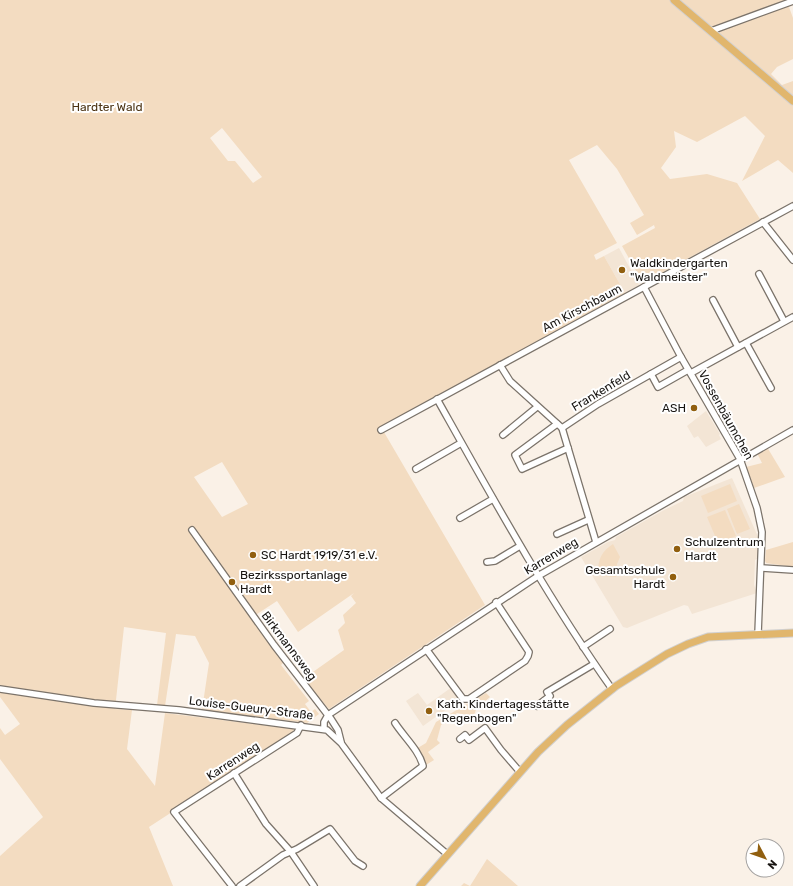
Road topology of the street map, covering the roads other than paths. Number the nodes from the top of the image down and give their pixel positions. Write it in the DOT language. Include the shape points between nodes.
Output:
graph roads {
  1 [pos="674,0"];
  2 [pos="793,1"];
  3 [pos="711,31"];
  4 [pos="793,101"];
  5 [pos="793,206"];
  6 [pos="763,222"];
  7 [pos="793,260"];
  8 [pos="758,274"];
  9 [pos="644,287"];
  10 [pos="713,300"];
  11 [pos="793,317"];
  12 [pos="784,321"];
  13 [pos="746,343"];
  14 [pos="738,347"];
  15 [pos="681,357"];
  16 [pos="500,365"];
  17 [pos="689,371"];
  18 [pos="651,374"];
  19 [pos="770,388"];
  20 [pos="437,399"];
  21 [pos="537,407"];
  22 [pos="557,424"];
  23 [pos="562,428"];
  24 [pos="381,430"];
  25 [pos="793,430"];
  26 [pos="503,435"];
  27 [pos="461,443"];
  28 [pos="568,448"];
  29 [pos="740,459"];
  30 [pos="416,469"];
  31 [pos="493,499"];
  32 [pos="460,518"];
  33 [pos="588,520"];
  34 [pos="192,530"];
  35 [pos="557,534"];
  36 [pos="596,542"];
  37 [pos="520,546"];
  38 [pos="487,562"];
  39 [pos="761,568"];
  40 [pos="793,570"];
  41 [pos="538,576"];
  42 [pos="496,602"];
  43 [pos="610,629"];
  44 [pos="793,633"];
  45 [pos="758,634"];
  46 [pos="583,647"];
  47 [pos="426,649"];
  48 [pos="594,664"];
  49 [pos="0,689"];
  50 [pos="612,689"];
  51 [pos="537,706"];
  52 [pos="329,717"];
  53 [pos="395,723"];
  54 [pos="301,725"];
  55 [pos="324,729"];
  56 [pos="460,739"];
  57 [pos="341,743"];
  58 [pos="520,772"];
  59 [pos="234,773"];
  60 [pos="381,798"];
  61 [pos="291,852"];
  62 [pos="447,854"];
  63 [pos="362,866"];
  64 [pos="232,886"];
  65 [pos="240,886"];
  66 [pos="314,886"];
  67 [pos="420,886"];
  1 -- 3 [label="main road"];
  2 -- 3 [label="street"];
  3 -- 4 [label="main road"];
  5 -- 6 [label="street, Am Kirschbaum"];
  6 -- 7 [label="street"];
  6 -- 9 [label="street, Am Kirschbaum"];
  8 -- 12 [label="street"];
  9 -- 15 [label="street, Vossenbäumchen"];
  9 -- 16 [label="street, Am Kirschbaum"];
  10 -- 14 [label="street"];
  11 -- 12 [label="street"];
  12 -- 13 [label="street"];
  13 -- 14 [label="street"];
  13 -- 19 [label="street"];
  14 -- 17 [label="street"];
  15 -- 17 [label="street, Vossenbäumchen"];
  15 -- 18 [label="street, Frankenfeld"];
  16 -- 20 [label="street, Am Kirschbaum"];
  16 -- 21 [label="street" via="510,381"];
  17 -- 18 [label="street" via="658,386"];
  17 -- 29 [label="street, Vossenbäumchen"];
  18 -- 23 [label="street, Frankenfeld"];
  20 -- 24 [label="street, Am Kirschbaum"];
  20 -- 27 [label="street"];
  21 -- 22 [label="street"];
  21 -- 26 [label="street"];
  22 -- 23 [label="street"];
  22 -- 28 [label="street" via="515,455 522,470"];
  23 -- 28 [label="street"];
  25 -- 29 [label="street, Karrenweg"];
  27 -- 30 [label="street"];
  27 -- 31 [label="street"];
  28 -- 33 [label="street"];
  29 -- 36 [label="street, Karrenweg"];
  29 -- 39 [label="street, Vossenbäumchen" via="762,532"];
  31 -- 32 [label="street"];
  31 -- 37 [label="street"];
  33 -- 35 [label="street"];
  33 -- 36 [label="street"];
  34 -- 52 [label="street, Birkmannsweg"];
  36 -- 41 [label="street, Karrenweg"];
  37 -- 38 [label="street" via="495,561"];
  37 -- 41 [label="street"];
  39 -- 40 [label="street"];
  39 -- 45 [label="street, Vossenbäumchen"];
  41 -- 42 [label="street, Karrenweg"];
  41 -- 46 [label="street"];
  42 -- 47 [label="street, Karrenweg"];
  42 -- 47 [label="street" via="528,652 528,656 469,699 463,699"];
  43 -- 46 [label="street"];
  44 -- 45 [label="main road"];
  45 -- 50 [label="main road" via="708,637 688,644 659,658"];
  46 -- 48 [label="street"];
  47 -- 52 [label="street, Karrenweg"];
  48 -- 50 [label="street"];
  48 -- 51 [label="street" via="547,692 550,696"];
  49 -- 54 [label="street, Louise-Gueury-Straße" via="94,703 179,710"];
  50 -- 58 [label="main road" via="567,725"];
  52 -- 55 [label="street" via="324,722"];
  52 -- 57 [label="street" via="338,730"];
  53 -- 60 [label="street" via="405,738 411,741 423,766"];
  54 -- 55 [label="street, Louise-Gueury-Straße"];
  54 -- 59 [label="street, Karrenweg" via="297,733"];
  55 -- 57 [label="street, Louise-Gueury-Straße"];
  56 -- 58 [label="street" via="465,735 469,740 485,728"];
  57 -- 60 [label="street, Louise-Gueury-Straße"];
  58 -- 62 [label="main road"];
  59 -- 61 [label="street" via="266,824"];
  59 -- 64 [label="street, Karrenweg" via="174,812"];
  60 -- 62 [label="street, Louise-Gueury-Straße"];
  61 -- 63 [label="street" via="330,829 355,861"];
  61 -- 65 [label="street"];
  61 -- 66 [label="street"];
  62 -- 67 [label="main road"];
}
